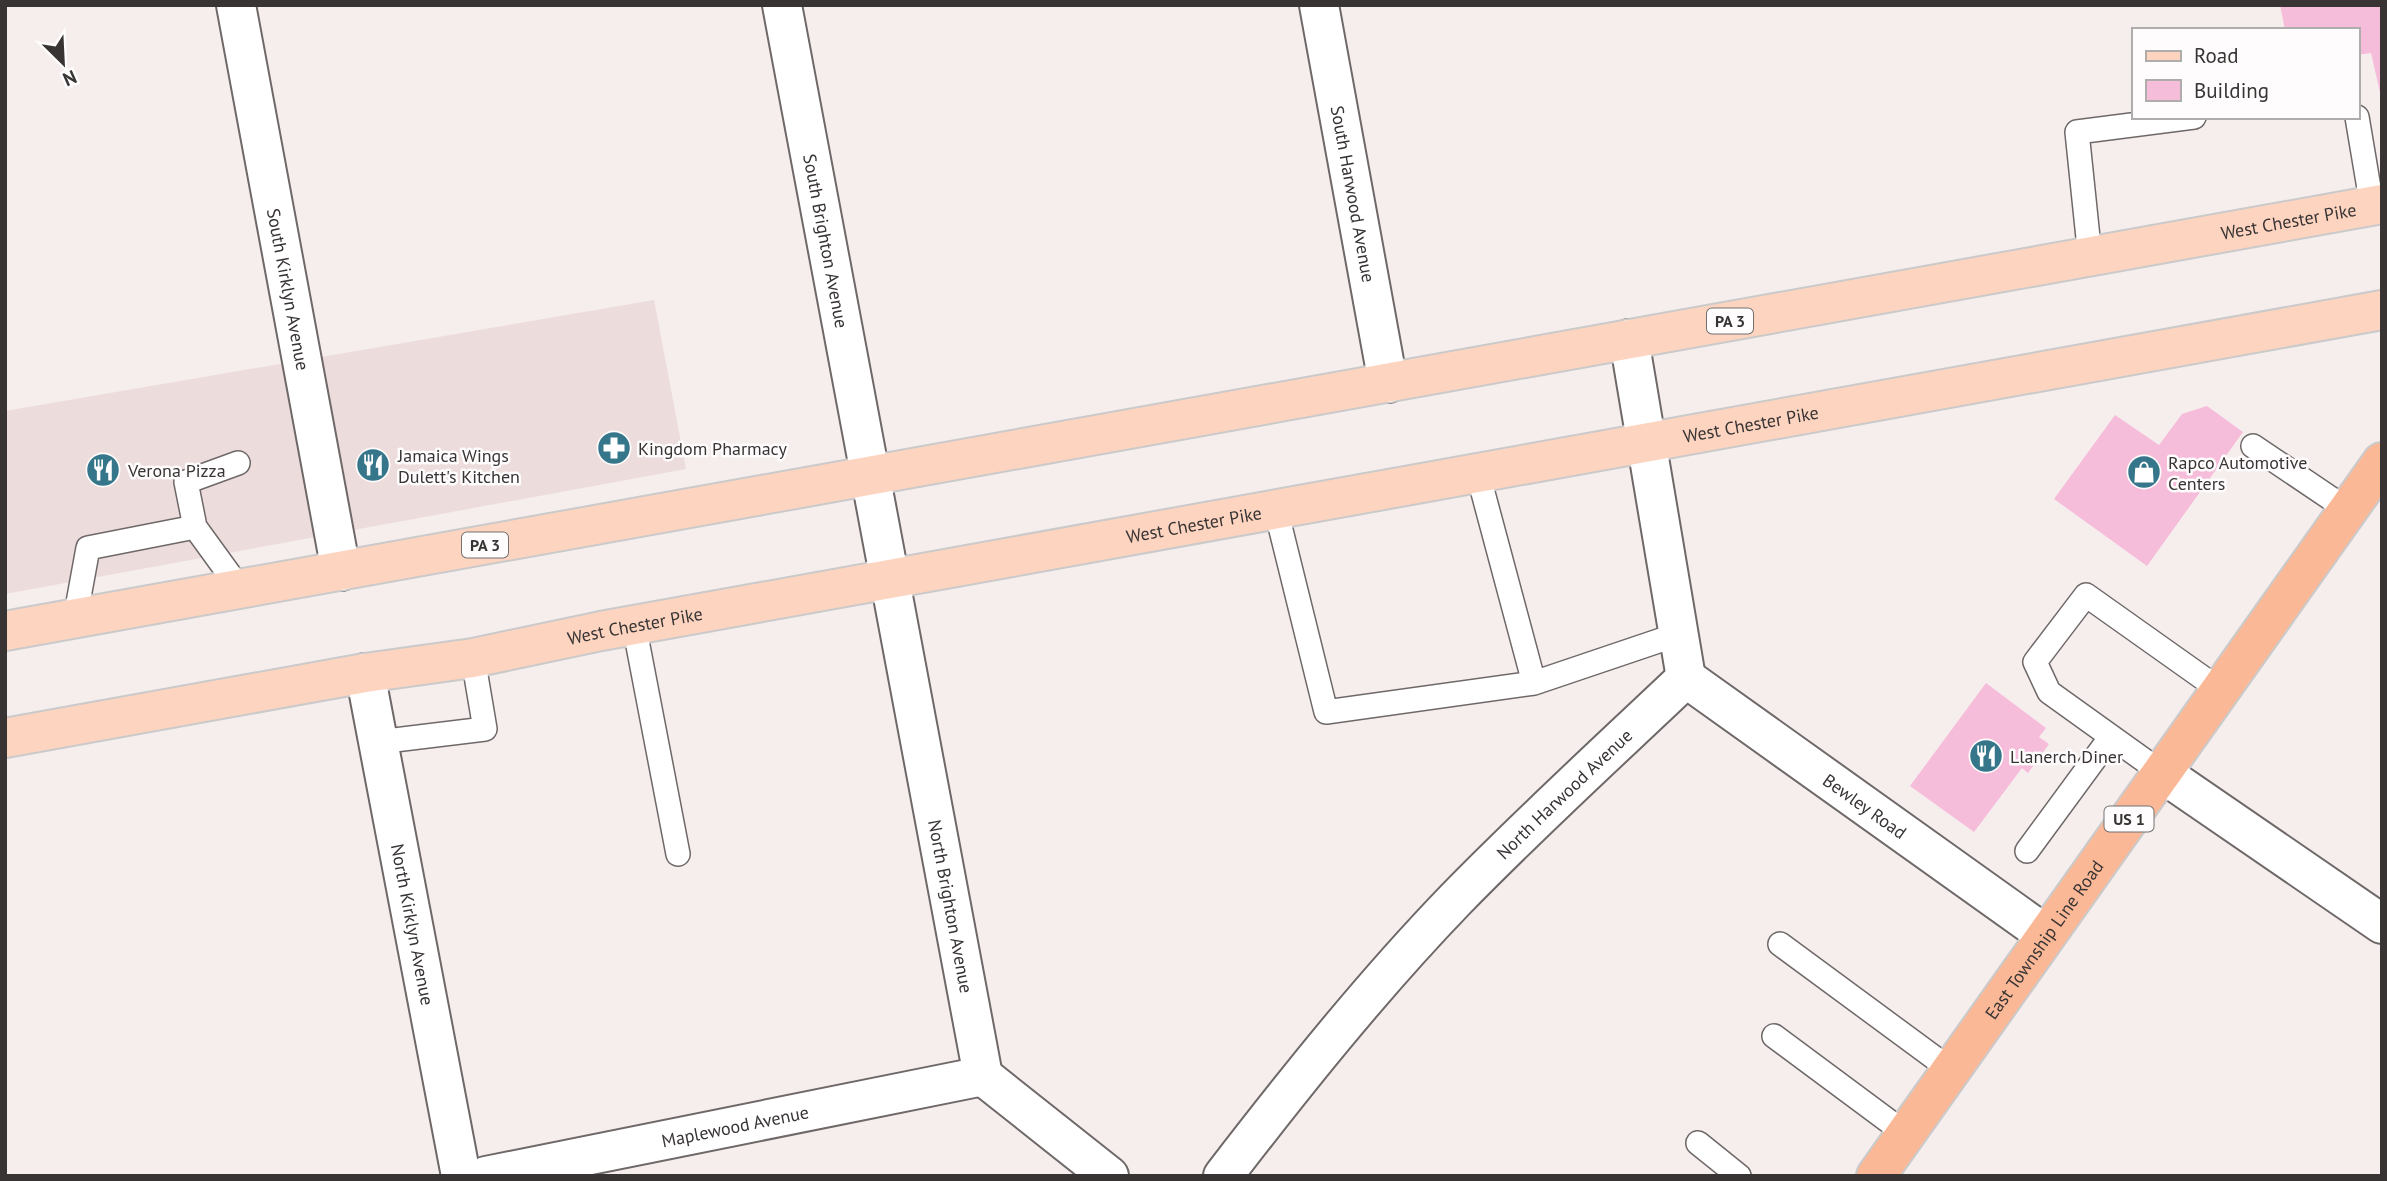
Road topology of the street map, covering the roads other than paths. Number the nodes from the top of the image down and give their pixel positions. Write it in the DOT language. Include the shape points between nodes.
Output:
graph roads {
  1 [pos="236,5"];
  2 [pos="782,5"];
  3 [pos="1319,5"];
  4 [pos="2178,119"];
  5 [pos="2357,119"];
  6 [pos="2377,205"];
  7 [pos="2090,257"];
  8 [pos="2382,310"];
  9 [pos="1629,339"];
  10 [pos="1388,383"];
  11 [pos="1647,443"];
  12 [pos="2253,446"];
  13 [pos="2382,462"];
  14 [pos="238,463"];
  15 [pos="1478,474"];
  16 [pos="871,476"];
  17 [pos="1276,510"];
  18 [pos="2348,510"];
  19 [pos="195,527"];
  20 [pos="341,571"];
  21 [pos="891,579"];
  22 [pos="240,589"];
  23 [pos="75,619"];
  24 [pos="634,625"];
  25 [pos="5,631"];
  26 [pos="1679,634"];
  27 [pos="473,658"];
  28 [pos="365,673"];
  29 [pos="1686,678"];
  30 [pos="1534,683"];
  31 [pos="2220,690"];
  32 [pos="5,738"];
  33 [pos="2110,738"];
  34 [pos="378,741"];
  35 [pos="2162,773"];
  36 [pos="2027,851"];
  37 [pos="678,854"];
  38 [pos="2382,924"];
  39 [pos="2046,935"];
  40 [pos="1780,944"];
  41 [pos="1774,1036"];
  42 [pos="1951,1070"];
  43 [pos="983,1076"];
  44 [pos="1906,1133"];
  45 [pos="1698,1143"];
  46 [pos="461,1176"];
  47 [pos="486,1176"];
  48 [pos="1109,1176"];
  49 [pos="1223,1176"];
  50 [pos="1739,1176"];
  51 [pos="1876,1176"];
  1 -- 20 [label="street, South Kirklyn Avenue"];
  2 -- 16 [label="street, South Brighton Avenue"];
  3 -- 10 [label="street, South Harwood Avenue"];
  4 -- 7 [label="lane" via="2077,132"];
  5 -- 6 [label="lane"];
  6 -- 7 [label="main road, West Chester Pike / PA 3"];
  7 -- 9 [label="main road, West Chester Pike / PA 3"];
  8 -- 11 [label="main road, West Chester Pike"];
  9 -- 10 [label="main road, West Chester Pike / PA 3"];
  9 -- 11 [label="street"];
  10 -- 16 [label="main road, West Chester Pike / PA 3"];
  11 -- 15 [label="main road, West Chester Pike"];
  11 -- 26 [label="street"];
  12 -- 18 [label="lane"];
  13 -- 18 [label="highway, East Township Line Road / US 1"];
  14 -- 19 [label="lane" via="186,482"];
  15 -- 17 [label="main road, West Chester Pike"];
  15 -- 30 [label="lane"];
  16 -- 20 [label="main road, West Chester Pike / PA 3"];
  16 -- 21 [label="street, South Brighton Avenue"];
  17 -- 21 [label="main road, West Chester Pike"];
  17 -- 30 [label="lane" via="1326,712"];
  18 -- 31 [label="highway, East Township Line Road / US 1"];
  19 -- 22 [label="lane"];
  19 -- 23 [label="lane" via="88,548"];
  20 -- 22 [label="main road, West Chester Pike / PA 3"];
  21 -- 24 [label="main road, West Chester Pike"];
  21 -- 43 [label="street, North Brighton Avenue"];
  22 -- 23 [label="main road, West Chester Pike / PA 3"];
  23 -- 25 [label="main road, West Chester Pike / PA 3"];
  24 -- 27 [label="main road, West Chester Pike"];
  24 -- 37 [label="lane"];
  26 -- 29 [label="street"];
  26 -- 30 [label="lane"];
  27 -- 28 [label="main road, West Chester Pike"];
  27 -- 34 [label="lane" via="485,729"];
  28 -- 32 [label="main road, West Chester Pike"];
  28 -- 34 [label="street, North Kirklyn Avenue"];
  29 -- 39 [label="street, Bewley Road"];
  29 -- 49 [label="street, North Harwood Avenue" via="1456,900 1313,1060"];
  31 -- 33 [label="lane" via="2086,595 2035,662 2049,692"];
  31 -- 35 [label="highway, East Township Line Road / US 1"];
  33 -- 35 [label="lane"];
  33 -- 36 [label="lane"];
  34 -- 46 [label="street, North Kirklyn Avenue"];
  35 -- 38 [label="street"];
  35 -- 39 [label="highway, East Township Line Road / US 1"];
  39 -- 42 [label="highway, East Township Line Road / US 1"];
  40 -- 42 [label="lane"];
  41 -- 44 [label="lane"];
  42 -- 44 [label="highway, East Township Line Road / US 1"];
  43 -- 47 [label="street, Maplewood Avenue"];
  43 -- 48 [label="street"];
  44 -- 51 [label="highway, East Township Line Road / US 1"];
  45 -- 50 [label="lane"];
}
